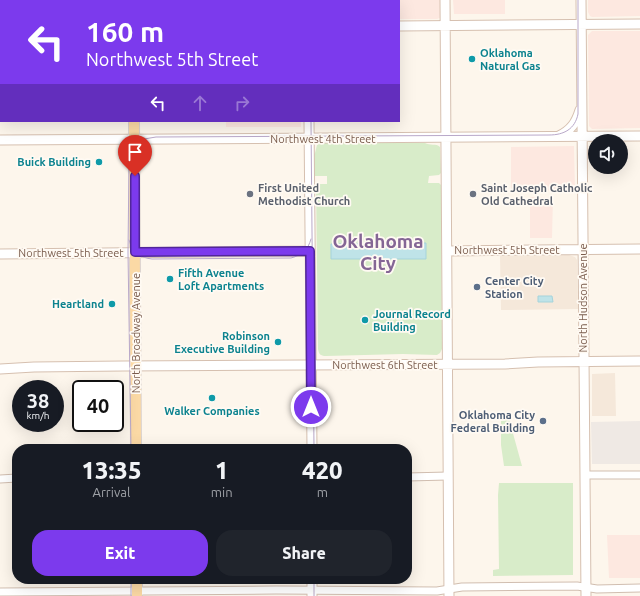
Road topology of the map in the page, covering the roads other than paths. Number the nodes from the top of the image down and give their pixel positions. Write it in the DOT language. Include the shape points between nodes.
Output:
graph roads {
  1 [pos="445,0"];
  2 [pos="582,0"];
  3 [pos="582,24"];
  4 [pos="640,24"];
  5 [pos="446,25"];
  6 [pos="400,26"];
  7 [pos="582,102"];
  8 [pos="134,122"];
  9 [pos="309,122"];
  10 [pos="640,136"];
  11 [pos="556,137"];
  12 [pos="583,137"];
  13 [pos="446,138"];
  14 [pos="309,139"];
  15 [pos="2,140"];
  16 [pos="135,140"];
  17 [pos="583,249"];
  18 [pos="640,249"];
  19 [pos="310,251"];
  20 [pos="446,251"];
  21 [pos="135,252"];
  22 [pos="3,253"];
  23 [pos="584,361"];
  24 [pos="640,361"];
  25 [pos="0,364"];
  26 [pos="311,365"];
  27 [pos="448,365"];
  28 [pos="136,366"];
  29 [pos="34,367"];
  30 [pos="0,369"];
  31 [pos="136,444"];
  32 [pos="312,444"];
  33 [pos="585,475"];
  34 [pos="640,475"];
  35 [pos="448,476"];
  36 [pos="412,477"];
  37 [pos="0,478"];
  38 [pos="12,478"];
  39 [pos="640,588"];
  40 [pos="0,592"];
  41 [pos="586,592"];
  42 [pos="312,593"];
  43 [pos="449,593"];
  44 [pos="137,594"];
  1 -- 5 [label="street"];
  2 -- 3 [label="street, North Hudson Avenue"];
  3 -- 4 [label="street"];
  3 -- 5 [label="street"];
  3 -- 7 [label="street, North Hudson Avenue"];
  5 -- 6 [label="street"];
  5 -- 13 [label="street"];
  7 -- 11 [label="street" via="573,126"];
  7 -- 12 [label="street, North Hudson Avenue"];
  8 -- 16 [label="main road, North Broadway Avenue"];
  9 -- 14 [label="street"];
  10 -- 12 [label="street, Northwest 4th Street"];
  11 -- 12 [label="street, Northwest 4th Street"];
  11 -- 13 [label="street, Northwest 4th Street"];
  12 -- 17 [label="street, North Hudson Avenue"];
  13 -- 14 [label="street, Northwest 4th Street"];
  13 -- 20 [label="street"];
  14 -- 16 [label="street, Northwest 4th Street"];
  14 -- 19 [label="street"];
  15 -- 16 [label="street, Northwest 4th Street"];
  16 -- 21 [label="main road, North Broadway Avenue"];
  17 -- 18 [label="street, Northwest 5th Street"];
  17 -- 20 [label="street, Northwest 5th Street"];
  17 -- 23 [label="street, North Hudson Avenue"];
  19 -- 21 [label="street, Northwest 5th Street"];
  19 -- 26 [label="street"];
  20 -- 27 [label="street"];
  21 -- 22 [label="street, Northwest 5th Street"];
  21 -- 28 [label="main road, North Broadway Avenue"];
  23 -- 24 [label="street, Northwest 6th Street"];
  23 -- 27 [label="street, Northwest 6th Street"];
  23 -- 33 [label="street, North Hudson Avenue"];
  25 -- 29 [label="street, Northwest 6th Street"];
  26 -- 27 [label="street, Northwest 6th Street"];
  26 -- 28 [label="street, Northwest 6th Street"];
  26 -- 32 [label="street"];
  27 -- 35 [label="street"];
  28 -- 29 [label="street, Northwest 6th Street"];
  28 -- 31 [label="main road, North Broadway Avenue"];
  29 -- 30 [label="street, Northwest 6th Street"];
  33 -- 34 [label="street"];
  33 -- 41 [label="street, North Hudson Avenue"];
  35 -- 36 [label="street"];
  35 -- 43 [label="street"];
  37 -- 38 [label="street"];
  39 -- 41 [label="street" via="597,589"];
  40 -- 44 [label="street"];
  41 -- 43 [label="street" via="577,586 462,587"];
  42 -- 43 [label="street"];
  42 -- 44 [label="street"];
}
